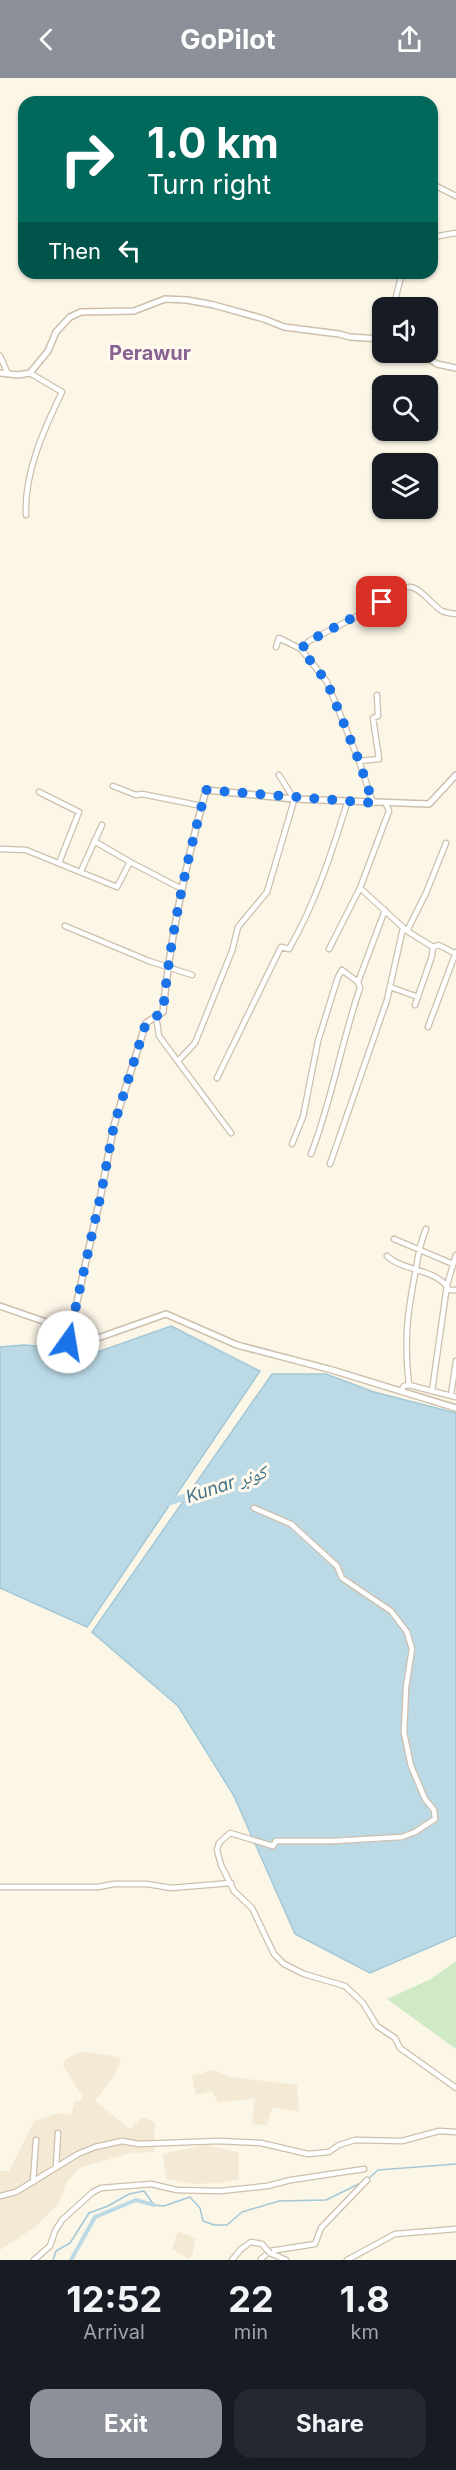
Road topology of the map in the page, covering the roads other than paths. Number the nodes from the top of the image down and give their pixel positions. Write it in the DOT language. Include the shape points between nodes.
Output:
graph roads {
  1 [pos="438,187"];
  2 [pos="456,196"];
  3 [pos="456,233"];
  4 [pos="438,236"];
  5 [pos="400,279"];
  6 [pos="396,297"];
  7 [pos="372,338"];
  8 [pos="0,356"];
  9 [pos="436,363"];
  10 [pos="456,368"];
  11 [pos="0,373"];
  12 [pos="30,373"];
  13 [pos="8,374"];
  14 [pos="26,515"];
  15 [pos="456,614"];
  16 [pos="276,647"];
  17 [pos="301,649"];
  18 [pos="377,695"];
  19 [pos="359,761"];
  20 [pos="279,775"];
  21 [pos="456,775"];
  22 [pos="112,786"];
  23 [pos="39,792"];
  24 [pos="294,799"];
  25 [pos="348,800"];
  26 [pos="373,803"];
  27 [pos="386,804"];
  28 [pos="202,806"];
  29 [pos="102,825"];
  30 [pos="94,841"];
  31 [pos="446,843"];
  32 [pos="0,849"];
  33 [pos="130,862"];
  34 [pos="59,863"];
  35 [pos="81,871"];
  36 [pos="360,888"];
  37 [pos="182,889"];
  38 [pos="385,910"];
  39 [pos="65,926"];
  40 [pos="405,929"];
  41 [pos="433,947"];
  42 [pos="329,949"];
  43 [pos="456,953"];
  44 [pos="167,967"];
  45 [pos="192,975"];
  46 [pos="358,982"];
  47 [pos="390,987"];
  48 [pos="418,997"];
  49 [pos="415,1005"];
  50 [pos="156,1016"];
  51 [pos="428,1027"];
  52 [pos="178,1061"];
  53 [pos="217,1078"];
  54 [pos="231,1133"];
  55 [pos="292,1144"];
  56 [pos="311,1154"];
  57 [pos="330,1164"];
  58 [pos="426,1229"];
  59 [pos="394,1239"];
  60 [pos="417,1250"];
  61 [pos="456,1255"];
  62 [pos="387,1256"];
  63 [pos="453,1264"];
  64 [pos="416,1268"];
  65 [pos="447,1285"];
  66 [pos="456,1290"];
  67 [pos="0,1306"];
  68 [pos="70,1330"];
  69 [pos="68,1342"];
  70 [pos="456,1361"];
  71 [pos="409,1385"];
  72 [pos="401,1391"];
  73 [pos="432,1391"];
  74 [pos="454,1396"];
  75 [pos="456,1408"];
  76 [pos="254,1508"];
  77 [pos="231,1883"];
  78 [pos="0,1887"];
  79 [pos="456,2088"];
  80 [pos="456,2132"];
  81 [pos="58,2133"];
  82 [pos="36,2140"];
  83 [pos="56,2167"];
  84 [pos="364,2169"];
  85 [pos="367,2180"];
  86 [pos="33,2182"];
  87 [pos="0,2196"];
  88 [pos="456,2229"];
  89 [pos="261,2259"];
  90 [pos="34,2260"];
  91 [pos="232,2260"];
  92 [pos="286,2260"];
  93 [pos="347,2260"];
  1 -- 2 [label="street"];
  3 -- 4 [label="street"];
  5 -- 6 [label="street"];
  7 -- 12 [label="street" via="284,327 214,305 165,299 134,311 81,312 70,317"];
  8 -- 13 [label="street"];
  9 -- 10 [label="street"];
  11 -- 13 [label="street"];
  12 -- 13 [label="street"];
  12 -- 14 [label="street" via="62,392 42,434 26,491"];
  15 -- 17 [label="street" via="443,612 412,587 309,641"];
  16 -- 17 [label="street" via="279,638"];
  17 -- 19 [label="street" via="327,682"];
  18 -- 19 [label="street" via="378,716 373,718 379,759"];
  19 -- 26 [label="street"];
  20 -- 24 [label="street"];
  21 -- 27 [label="street" via="429,804"];
  22 -- 28 [label="street" via="136,795"];
  23 -- 34 [label="street" via="79,812"];
  24 -- 25 [label="street"];
  24 -- 28 [label="street" via="206,790"];
  24 -- 52 [label="street" via="267,892 238,927 195,1043"];
  25 -- 26 [label="street"];
  25 -- 53 [label="street" via="321,883 288,949 281,947"];
  26 -- 27 [label="street"];
  27 -- 36 [label="street" via="389,811"];
  28 -- 37 [label="street"];
  29 -- 30 [label="street"];
  30 -- 33 [label="street"];
  30 -- 35 [label="street"];
  31 -- 40 [label="street" via="426,893"];
  32 -- 34 [label="street" via="26,850"];
  33 -- 35 [label="street" via="117,887"];
  33 -- 37 [label="street"];
  34 -- 35 [label="street"];
  36 -- 38 [label="street"];
  36 -- 42 [label="street"];
  37 -- 44 [label="street"];
  38 -- 40 [label="street"];
  38 -- 46 [label="street"];
  39 -- 44 [label="street"];
  40 -- 41 [label="street"];
  40 -- 47 [label="street"];
  41 -- 43 [label="street" via="438,945"];
  41 -- 48 [label="street"];
  43 -- 51 [label="street"];
  44 -- 45 [label="street"];
  44 -- 50 [label="street" via="163,1012"];
  46 -- 55 [label="street" via="342,970 338,977 318,1041 303,1117"];
  46 -- 56 [label="street" via="360,988"];
  47 -- 48 [label="street"];
  47 -- 57 [label="street"];
  48 -- 49 [label="street"];
  50 -- 52 [label="street" via="159,1036"];
  50 -- 68 [label="street" via="146,1023 114,1125"];
  52 -- 54 [label="street"];
  58 -- 60 [label="street"];
  59 -- 60 [label="street"];
  60 -- 63 [label="street"];
  60 -- 64 [label="street"];
  61 -- 63 [label="street"];
  62 -- 64 [label="street"];
  63 -- 65 [label="street"];
  64 -- 65 [label="street"];
  64 -- 71 [label="street" via="405,1345"];
  65 -- 66 [label="street" via="449,1290"];
  65 -- 73 [label="street"];
  67 -- 68 [label="street"];
  68 -- 69 [label="street"];
  68 -- 72 [label="street" via="95,1339 166,1314 237,1346"];
  70 -- 74 [label="street"];
  71 -- 72 [label="street"];
  71 -- 73 [label="street"];
  72 -- 75 [label="street"];
  73 -- 74 [label="street"];
  76 -- 77 [label="street" via="291,1524 337,1566 342,1578 391,1611 407,1632 412,1649 404,1732 411,1766 435,1819 402,1836 276,1841 273,1846 230,1833 217,1850"];
  77 -- 78 [label="street" via="171,1888 147,1884"];
  77 -- 79 [label="street" via="252,1908 274,1954 284,1964 345,1986 400,2048"];
  80 -- 83 [label="street" via="439,2131 402,2141 355,2140 329,2152 308,2154 261,2143 122,2141 95,2147"];
  81 -- 83 [label="street"];
  82 -- 86 [label="street"];
  83 -- 86 [label="street"];
  84 -- 90 [label="street" via="220,2191 177,2190 151,2184 101,2188 62,2220 50,2246"];
  85 -- 89 [label="street" via="321,2228 315,2244 270,2251"];
  86 -- 87 [label="street"];
  88 -- 93 [label="street" via="395,2234"];
  91 -- 92 [label="street" via="251,2242 262,2244 268,2252"];
}
